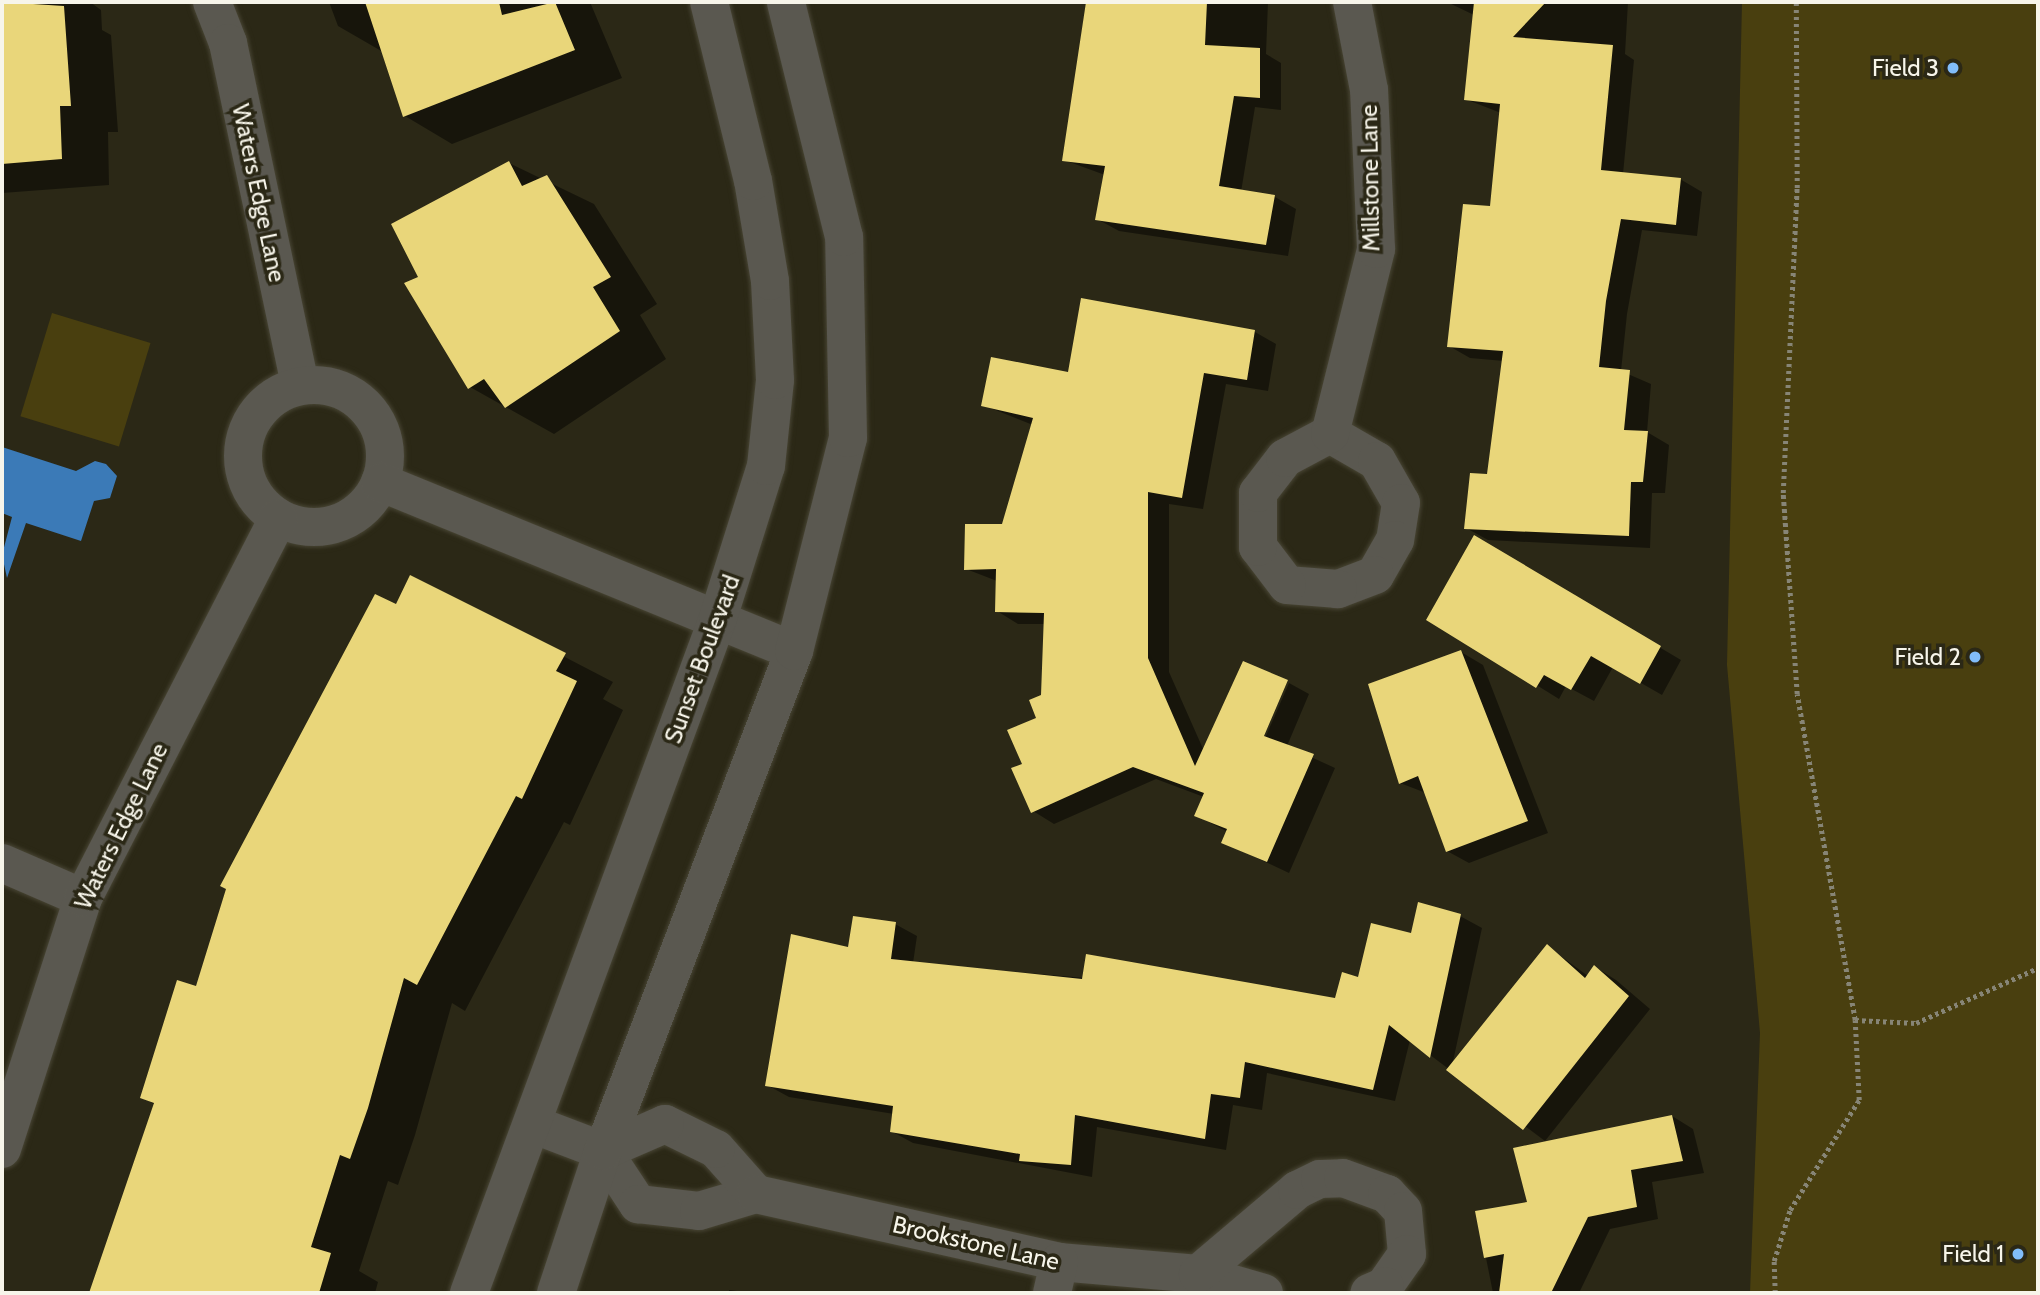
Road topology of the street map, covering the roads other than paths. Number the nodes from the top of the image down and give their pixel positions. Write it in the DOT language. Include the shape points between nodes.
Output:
graph roads {
  1 [pos="212,2"];
  2 [pos="709,2"];
  3 [pos="786,2"];
  4 [pos="1352,2"];
  5 [pos="300,386"];
  6 [pos="1330,434"];
  7 [pos="380,482"];
  8 [pos="278,518"];
  9 [pos="719,618"];
  10 [pos="794,650"];
  11 [pos="2,863"];
  12 [pos="83,898"];
  13 [pos="532,1124"];
  14 [pos="2,1149"];
  15 [pos="603,1151"];
  16 [pos="757,1194"];
  17 [pos="1198,1274"];
  18 [pos="1055,1278"];
  19 [pos="469,1293"];
  20 [pos="556,1293"];
  21 [pos="1264,1293"];
  22 [pos="1369,1293"];
  1 -- 5 [label="street, Waters Edge Lane" via="228,43"];
  2 -- 9 [label="street, Sunset Boulevard" via="753,181 770,281 775,380 760,491"];
  3 -- 10 [label="street" via="834,176 844,237 852,378 835,502"];
  4 -- 6 [label="street, Millstone Lane" via="1368,90 1376,249"];
  5 -- 7 [label="street" via="323,385 363,404 384,444"];
  5 -- 8 [label="street" via="258,411 246,433 247,482"];
  7 -- 8 [label="street" via="364,507 345,520 323,527"];
  7 -- 9 [label="street"];
  8 -- 12 [label="street, Waters Edge Lane"];
  9 -- 10 [label="street"];
  9 -- 13 [label="street, Sunset Boulevard"];
  10 -- 15 [label="street"];
  11 -- 12 [label="street"];
  12 -- 14 [label="street, Waters Edge Lane"];
  13 -- 15 [label="street"];
  13 -- 19 [label="street, Sunset Boulevard"];
  15 -- 16 [label="street" via="665,1124 716,1149"];
  15 -- 16 [label="street, Brookstone Lane" via="638,1204 699,1211"];
  15 -- 20 [label="street"];
  16 -- 18 [label="street, Brookstone Lane"];
  17 -- 18 [label="street, Brookstone Lane"];
  17 -- 21 [label="street, Brookstone Lane"];
  17 -- 22 [label="street" via="1297,1190 1320,1179 1343,1178 1377,1188 1403,1211 1406,1254 1385,1286"];
}
